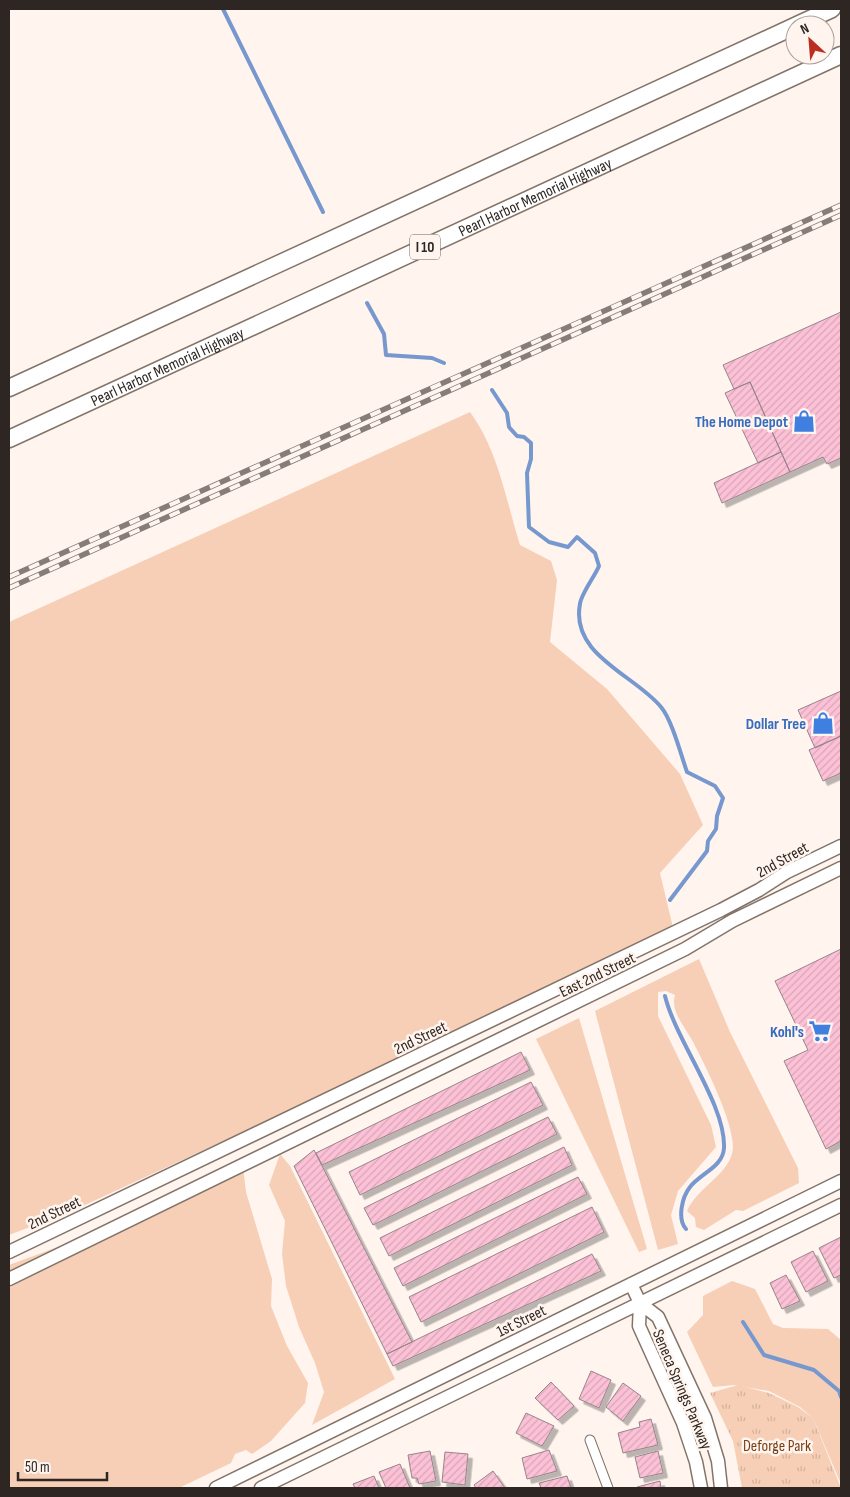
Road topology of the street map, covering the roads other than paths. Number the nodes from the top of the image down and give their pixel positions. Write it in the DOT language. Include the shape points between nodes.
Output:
graph roads {
  1 [pos="832,9"];
  2 [pos="818,15"];
  3 [pos="785,30"];
  4 [pos="841,55"];
  5 [pos="9,388"];
  6 [pos="9,439"];
  7 [pos="841,846"];
  8 [pos="841,868"];
  9 [pos="709,935"];
  10 [pos="841,1181"];
  11 [pos="841,1205"];
  12 [pos="9,1252"];
  13 [pos="9,1279"];
  14 [pos="631,1284"];
  15 [pos="640,1303"];
  16 [pos="590,1440"];
  17 [pos="259,1467"];
  18 [pos="234,1484"];
  19 [pos="266,1487"];
  20 [pos="216,1488"];
  21 [pos="608,1488"];
  22 [pos="702,1488"];
  23 [pos="721,1488"];
  1 -- 2 [label="highway"];
  3 -- 5 [label="highway"];
  4 -- 6 [label="highway, Pearl Harbor Memorial Highway / I 10"];
  7 -- 12 [label="street, 2nd Street" via="787,872 715,914"];
  8 -- 9 [label="street, 2nd Street"];
  9 -- 13 [label="street, East 2nd Street"];
  10 -- 14 [label="street, 1st Street"];
  11 -- 15 [label="street"];
  14 -- 15 [label="street, Seneca Springs Parkway"];
  14 -- 17 [label="street, 1st Street"];
  15 -- 19 [label="street"];
  15 -- 22 [label="street, Seneca Springs Parkway" via="639,1326 683,1423"];
  15 -- 23 [label="street, Seneca Springs Parkway" via="658,1317 706,1418 718,1461"];
  16 -- 21 [label="street"];
  17 -- 18 [label="street, 1st Street"];
  17 -- 19 [label="street"];
  18 -- 20 [label="street, 1st Street"];
}
